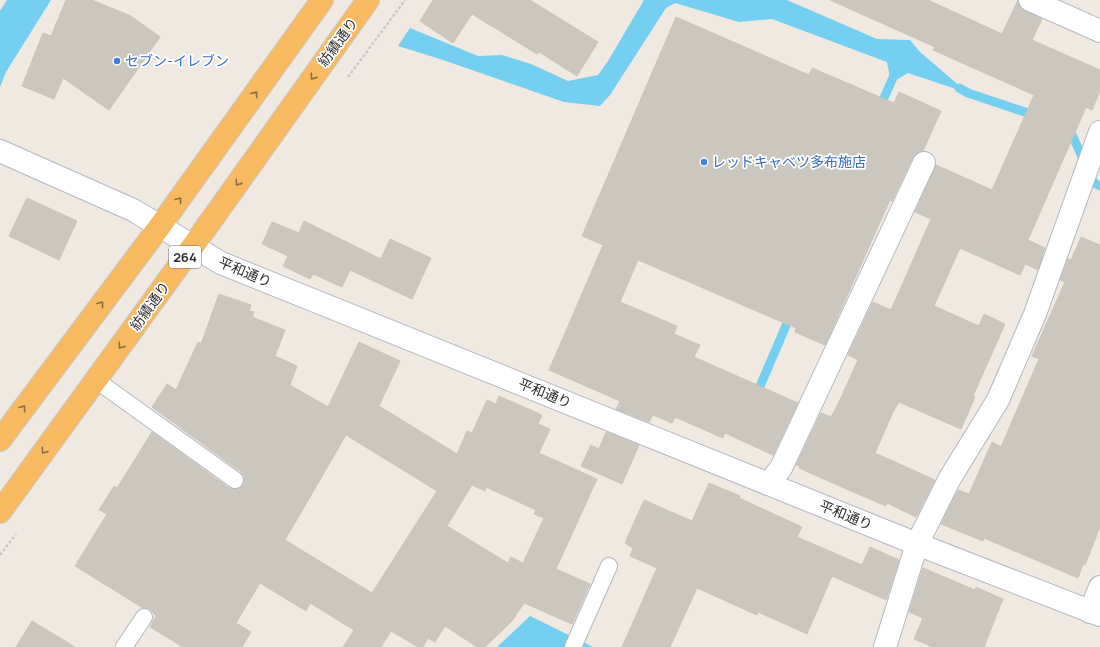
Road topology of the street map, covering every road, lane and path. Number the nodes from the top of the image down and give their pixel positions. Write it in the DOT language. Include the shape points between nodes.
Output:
graph roads {
  1 [pos="322,0"];
  2 [pos="368,0"];
  3 [pos="1030,0"];
  4 [pos="1100,32"];
  5 [pos="1096,141"];
  6 [pos="0,152"];
  7 [pos="924,163"];
  8 [pos="160,226"];
  9 [pos="194,246"];
  10 [pos="96,380"];
  11 [pos="0,440"];
  12 [pos="235,480"];
  13 [pos="768,484"];
  14 [pos="0,512"];
  15 [pos="917,544"];
  16 [pos="610,566"];
  17 [pos="1100,587"];
  18 [pos="1095,613"];
  19 [pos="144,617"];
  20 [pos="576,640"];
  21 [pos="124,647"];
  22 [pos="885,647"];
  8 -- 1 [label="highway, 264, one-way"];
  2 -- 9 [label="highway, 紡績通り / 264, one-way"];
  3 -- 4 [label="street"];
  5 -- 15 [label="street" via="1035,314 998,400 950,478"];
  6 -- 8 [label="street, 平和通り" via="133,210"];
  7 -- 13 [label="street" via="781,468"];
  8 -- 9 [label="street, 平和通り"];
  11 -- 8 [label="highway, 264, one-way"];
  9 -- 10 [label="highway, 紡績通り / 264, one-way"];
  9 -- 13 [label="street, 平和通り" via="221,263"];
  10 -- 12 [label="lane"];
  10 -- 14 [label="highway, 紡績通り / 264, one-way"];
  13 -- 15 [label="street, 平和通り"];
  15 -- 18 [label="street, 平和通り"];
  15 -- 22 [label="street"];
  16 -- 20 [label="lane"];
  17 -- 18 [label="street"];
  19 -- 21 [label="lane"];
}
